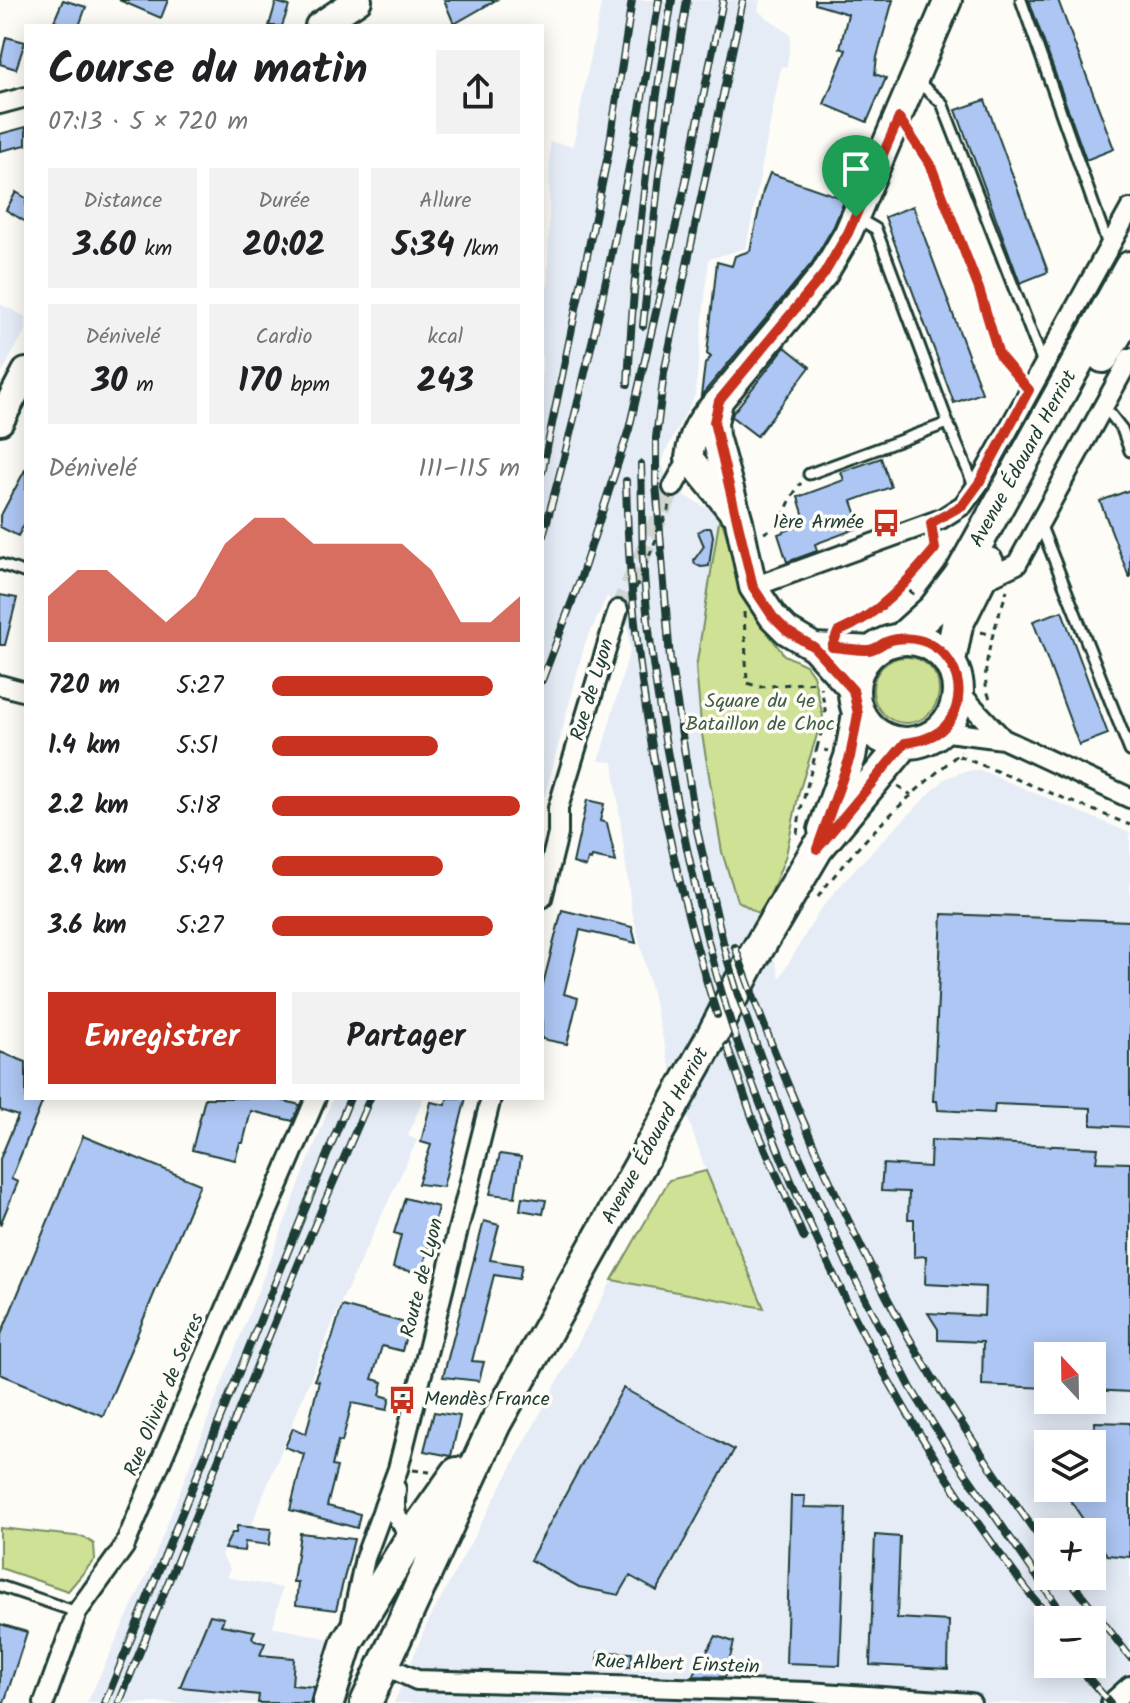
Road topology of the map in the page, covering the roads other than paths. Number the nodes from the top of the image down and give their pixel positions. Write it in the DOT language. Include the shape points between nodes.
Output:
graph roads {
  1 [pos="358,0"];
  2 [pos="948,0"];
  3 [pos="1021,0"];
  4 [pos="322,24"];
  5 [pos="916,79"];
  6 [pos="24,98"];
  7 [pos="0,104"];
  8 [pos="1130,209"];
  9 [pos="856,217"];
  10 [pos="1119,257"];
  11 [pos="1130,311"];
  12 [pos="1130,358"];
  13 [pos="1043,363"];
  14 [pos="24,376"];
  15 [pos="719,401"];
  16 [pos="1104,406"];
  17 [pos="0,421"];
  18 [pos="948,423"];
  19 [pos="1130,451"];
  20 [pos="689,458"];
  21 [pos="723,464"];
  22 [pos="809,474"];
  23 [pos="673,487"];
  24 [pos="975,488"];
  25 [pos="1040,524"];
  26 [pos="741,530"];
  27 [pos="0,564"];
  28 [pos="24,572"];
  29 [pos="976,583"];
  30 [pos="753,587"];
  31 [pos="618,610"];
  32 [pos="902,638"];
  33 [pos="823,647"];
  34 [pos="872,650"];
  35 [pos="950,661"];
  36 [pos="0,685"];
  37 [pos="24,691"];
  38 [pos="959,692"];
  39 [pos="856,702"];
  40 [pos="940,731"];
  41 [pos="1003,739"];
  42 [pos="905,743"];
  43 [pos="1130,751"];
  44 [pos="1129,795"];
  45 [pos="550,815"];
  46 [pos="817,849"];
  47 [pos="544,890"];
  48 [pos="315,1100"];
  49 [pos="490,1100"];
  50 [pos="495,1424"];
  51 [pos="398,1469"];
  52 [pos="413,1535"];
  53 [pos="0,1586"];
  54 [pos="77,1612"];
  55 [pos="347,1642"];
  56 [pos="384,1665"];
  57 [pos="1130,1686"];
  58 [pos="807,1697"];
  59 [pos="44,1703"];
  60 [pos="328,1703"];
  61 [pos="366,1703"];
  62 [pos="971,1703"];
  63 [pos="1111,1703"];
  1 -- 4 [label="main road"];
  2 -- 5 [label="main road"];
  3 -- 10 [label="lane"];
  5 -- 9 [label="main road"];
  5 -- 13 [label="lane" via="942,103"];
  6 -- 7 [label="street"];
  8 -- 10 [label="street"];
  9 -- 15 [label="main road" via="824,274"];
  9 -- 18 [label="lane" via="876,229"];
  10 -- 13 [label="street"];
  10 -- 32 [label="main road, Avenue Édouard Herriot" via="960,575"];
  11 -- 29 [label="main road, Avenue Édouard Herriot"];
  12 -- 16 [label="street"];
  13 -- 24 [label="street"];
  14 -- 17 [label="main road"];
  15 -- 20 [label="main road" via="704,415 691,440"];
  15 -- 21 [label="main road" via="714,422"];
  16 -- 19 [label="lane" via="1122,429"];
  16 -- 25 [label="street"];
  18 -- 22 [label="lane"];
  18 -- 24 [label="lane"];
  20 -- 21 [label="main road" via="706,455"];
  20 -- 23 [label="street"];
  20 -- 26 [label="main road"];
  21 -- 26 [label="main road"];
  24 -- 30 [label="street" via="963,505 931,523"];
  25 -- 29 [label="street" via="1017,564"];
  25 -- 43 [label="lane"];
  26 -- 30 [label="main road"];
  27 -- 28 [label="lane"];
  29 -- 35 [label="main road, Avenue Édouard Herriot" via="957,625"];
  30 -- 33 [label="main road" via="787,631"];
  31 -- 45 [label="street, Rue de Lyon"];
  32 -- 34 [label="main road"];
  32 -- 35 [label="main road" via="929,643"];
  33 -- 34 [label="main road"];
  33 -- 39 [label="main road"];
  34 -- 39 [label="main road" via="855,675"];
  35 -- 38 [label="main road"];
  36 -- 37 [label="street"];
  38 -- 40 [label="main road" via="957,706"];
  38 -- 41 [label="street"];
  39 -- 42 [label="main road" via="878,735"];
  39 -- 46 [label="main road, Avenue Édouard Herriot" via="850,757"];
  40 -- 41 [label="street"];
  40 -- 42 [label="main road"];
  41 -- 44 [label="street"];
  42 -- 46 [label="main road, Avenue Édouard Herriot"];
  45 -- 47 [label="street" via="558,834"];
  46 -- 50 [label="main road, Avenue Édouard Herriot"];
  48 -- 54 [label="street, Rue Olivier de Serres" via="124,1547"];
  49 -- 51 [label="street, Route de Lyon"];
  50 -- 52 [label="main road, Avenue Édouard Herriot"];
  50 -- 56 [label="main road, Avenue Édouard Herriot"];
  51 -- 52 [label="street, Route de Lyon" via="397,1521"];
  51 -- 55 [label="street, Route de Lyon" via="365,1558"];
  52 -- 55 [label="main road, Avenue Édouard Herriot"];
  53 -- 54 [label="lane"];
  54 -- 59 [label="street, Rue Olivier de Serres"];
  55 -- 60 [label="main road, Avenue Édouard Herriot"];
  56 -- 58 [label="street, Rue Albert Einstein" via="417,1680"];
  56 -- 61 [label="main road, Avenue Édouard Herriot"];
  57 -- 63 [label="street"];
  58 -- 62 [label="street, Rue Albert Einstein"];
}
